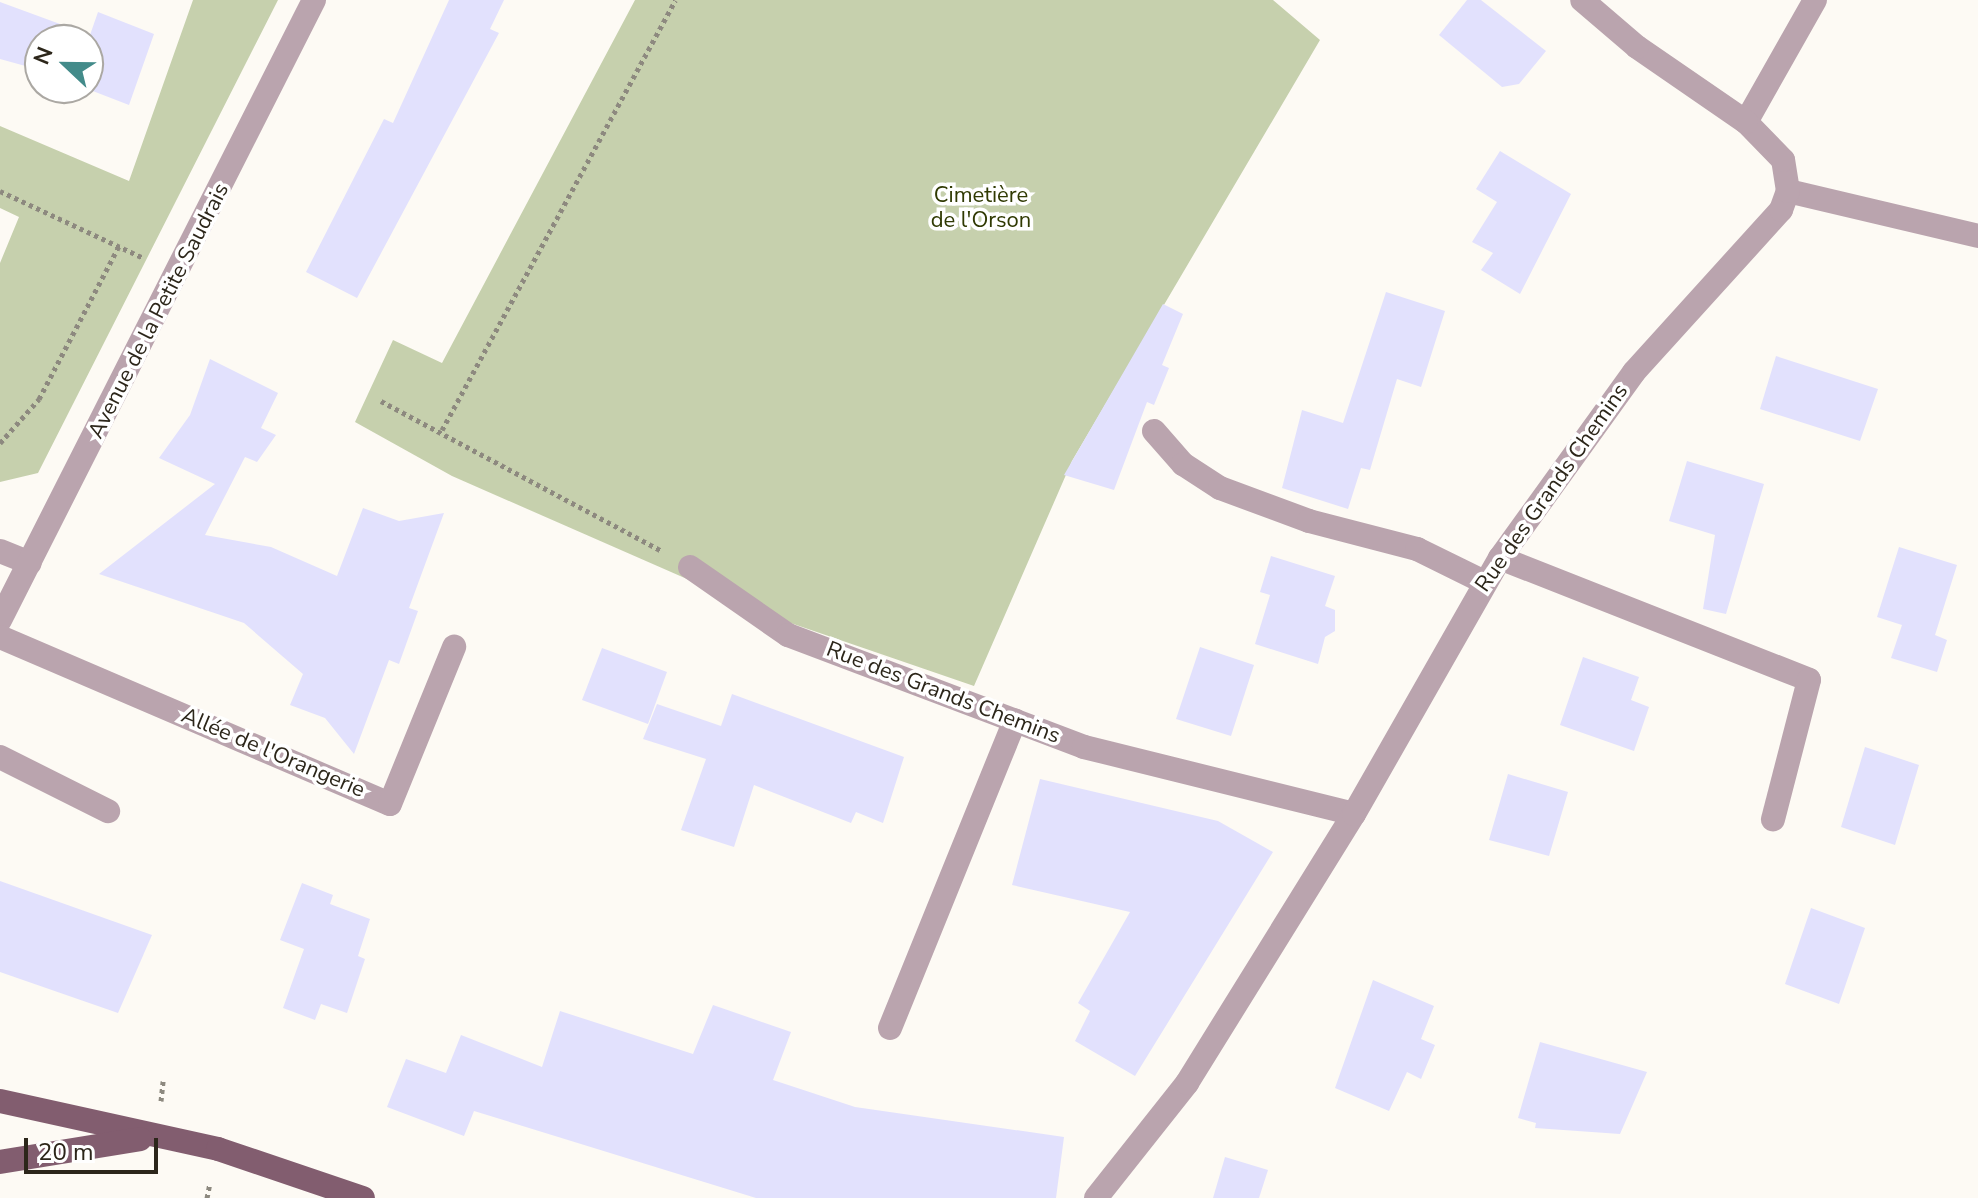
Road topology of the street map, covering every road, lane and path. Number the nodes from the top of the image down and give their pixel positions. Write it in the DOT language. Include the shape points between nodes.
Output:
graph roads {
  1 [pos="314,0"];
  2 [pos="675,0"];
  3 [pos="1582,0"];
  4 [pos="1815,0"];
  5 [pos="1746,122"];
  6 [pos="0,191"];
  7 [pos="1788,191"];
  8 [pos="1978,236"];
  9 [pos="119,246"];
  10 [pos="145,258"];
  11 [pos="381,401"];
  12 [pos="442,430"];
  13 [pos="1154,431"];
  14 [pos="0,443"];
  15 [pos="0,551"];
  16 [pos="1500,558"];
  17 [pos="30,563"];
  18 [pos="690,567"];
  19 [pos="1484,582"];
  20 [pos="0,620"];
  21 [pos="0,637"];
  22 [pos="454,647"];
  23 [pos="1015,720"];
  24 [pos="0,757"];
  25 [pos="108,811"];
  26 [pos="1354,814"];
  27 [pos="1773,819"];
  28 [pos="890,1028"];
  29 [pos="0,1101"];
  30 [pos="158,1136"];
  31 [pos="0,1162"];
  32 [pos="210,1182"];
  33 [pos="207,1198"];
  34 [pos="363,1198"];
  35 [pos="1096,1198"];
  1 -- 17 [label="street, Avenue de la Petite Saudrais"];
  2 -- 12 [label="path"];
  3 -- 5 [label="street" via="1637,47"];
  4 -- 5 [label="street"];
  5 -- 7 [label="street" via="1783,160"];
  6 -- 9 [label="path"];
  7 -- 8 [label="street"];
  7 -- 16 [label="street, Rue des Grands Chemins" via="1781,210 1634,372"];
  9 -- 10 [label="path"];
  9 -- 14 [label="path" via="39,399"];
  11 -- 12 [label="path"];
  12 -- 18 [label="path"];
  13 -- 19 [label="street" via="1183,464 1220,488 1309,521 1417,549"];
  15 -- 17 [label="street"];
  16 -- 19 [label="street, Rue des Grands Chemins"];
  16 -- 27 [label="street" via="1809,680"];
  17 -- 20 [label="street, Avenue de la Petite Saudrais"];
  18 -- 23 [label="street, Rue des Grands Chemins" via="788,635"];
  19 -- 26 [label="street, Rue des Grands Chemins"];
  21 -- 22 [label="street, Allée de l'Orangerie" via="390,804"];
  23 -- 26 [label="street, Rue des Grands Chemins" via="1206,781"];
  23 -- 28 [label="street"];
  24 -- 25 [label="street"];
  26 -- 35 [label="street, Rue des Grands Chemins" via="1187,1083"];
  29 -- 30 [label="main road"];
  30 -- 31 [label="main road"];
  30 -- 34 [label="main road" via="218,1149"];
  32 -- 33 [label="path"];
}
